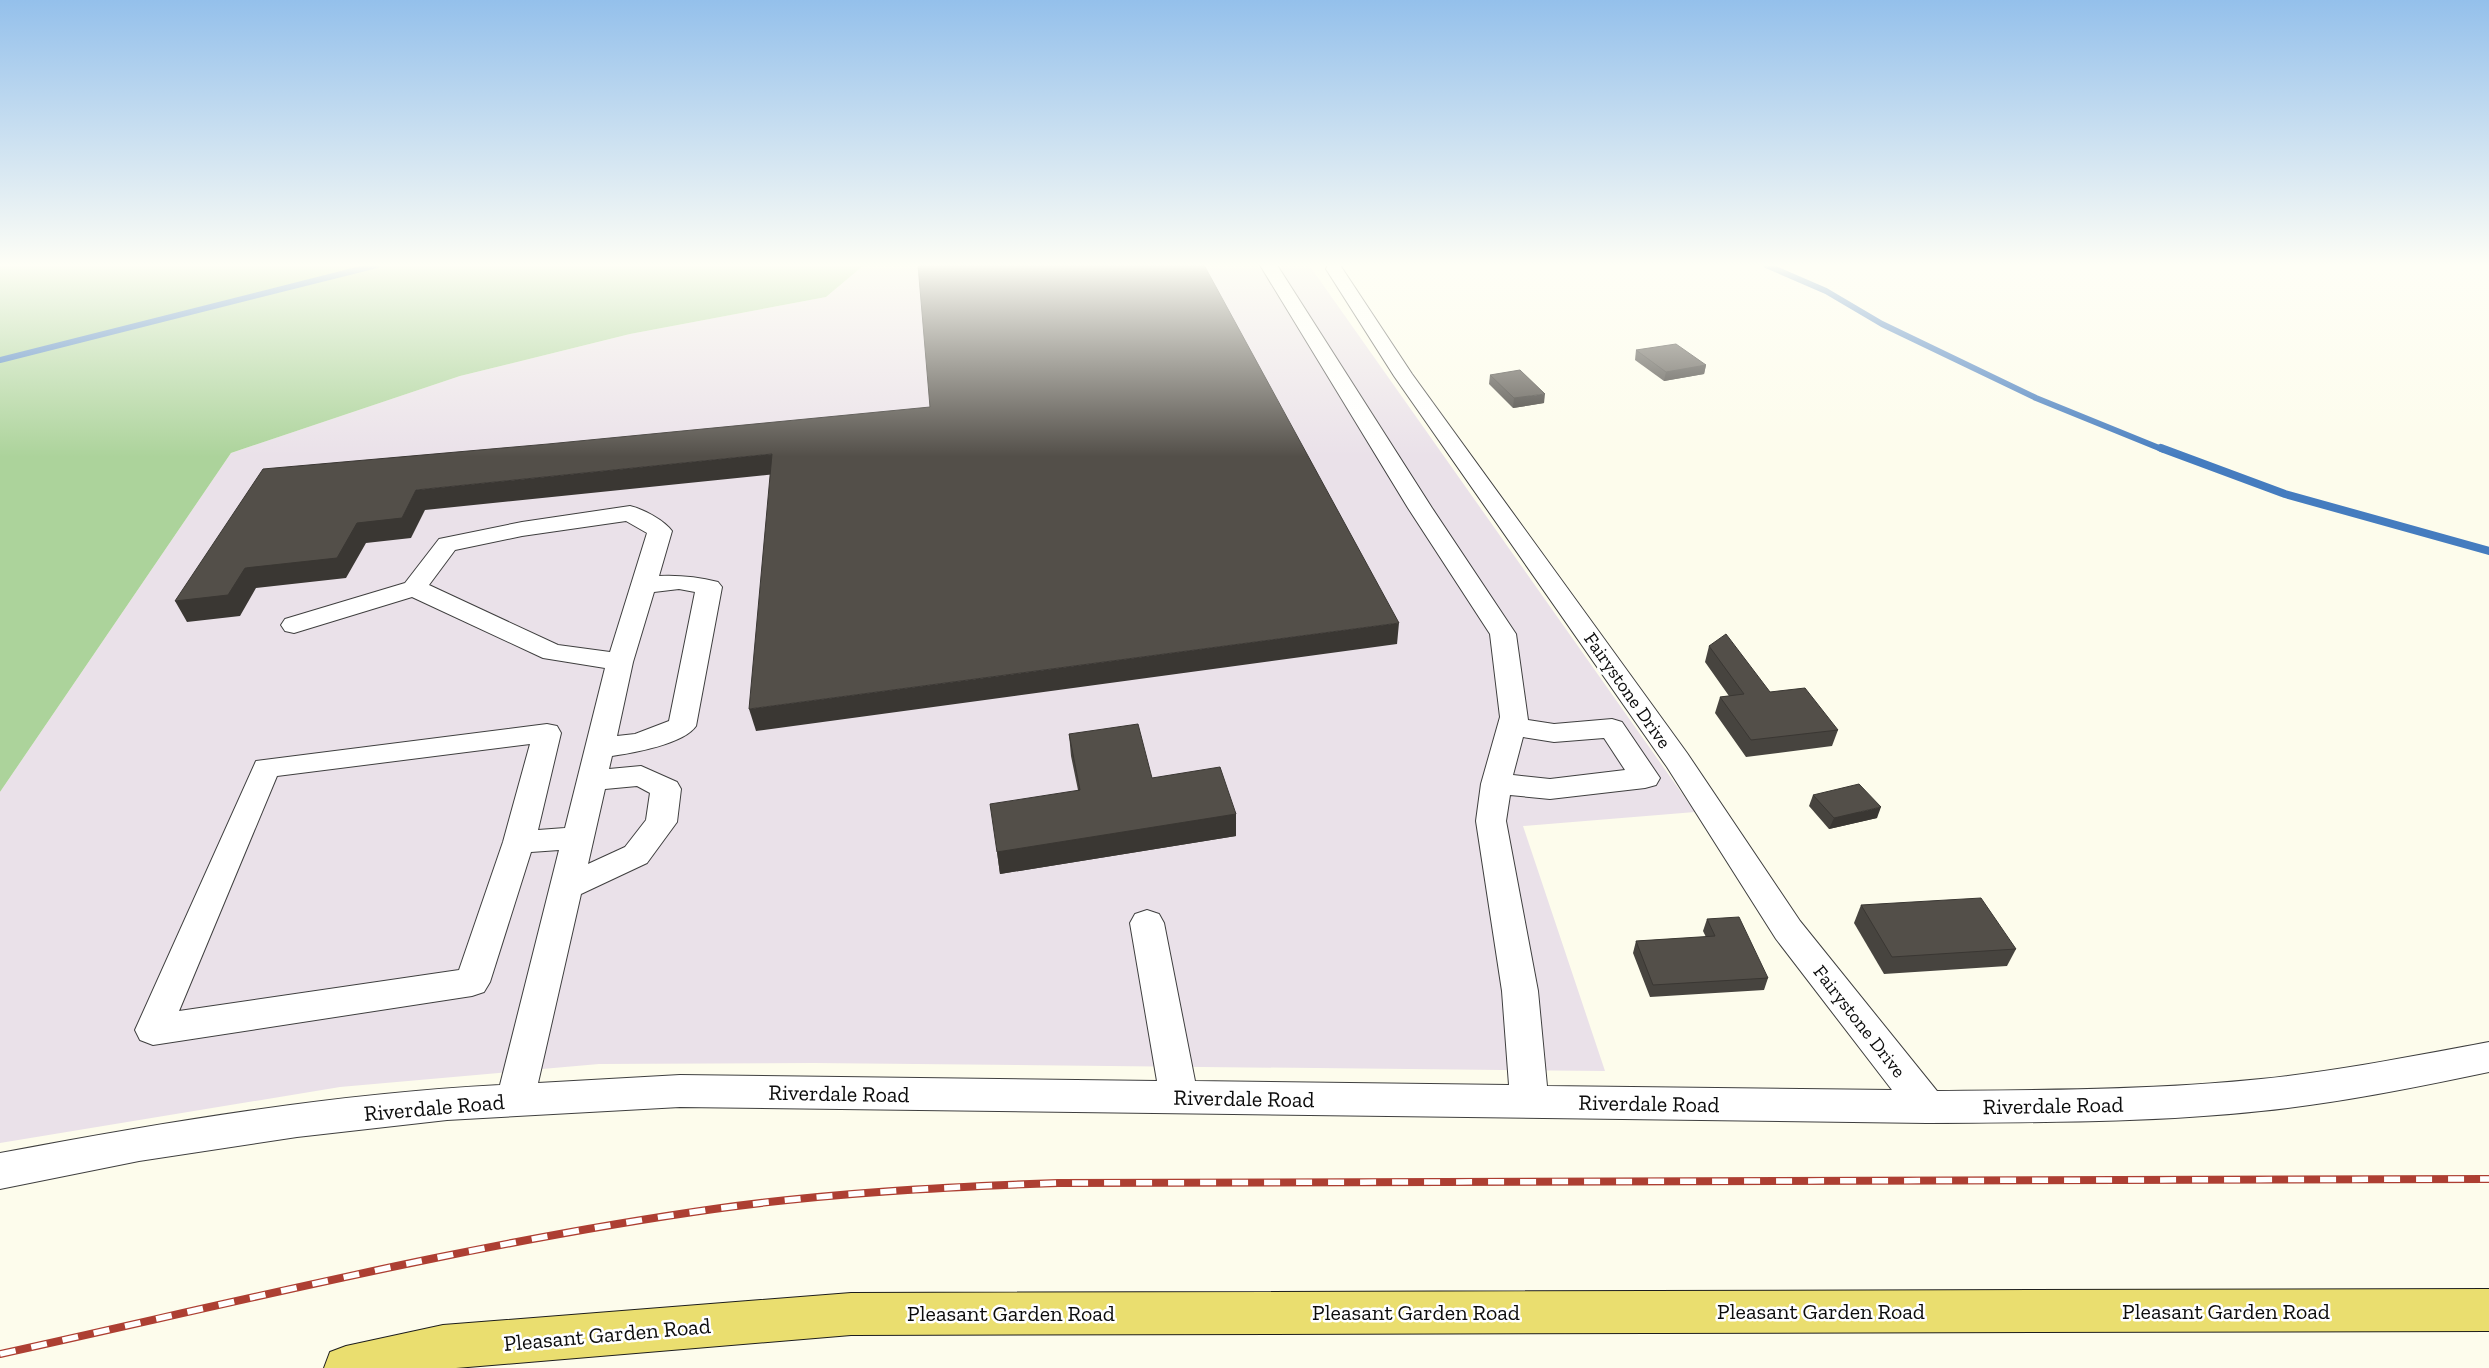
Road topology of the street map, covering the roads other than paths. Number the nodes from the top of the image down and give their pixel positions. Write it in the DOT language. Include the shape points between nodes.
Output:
graph roads {
  1 [pos="1308,329"];
  2 [pos="1373,329"];
  3 [pos="643,585"];
  4 [pos="414,588"];
  5 [pos="294,625"];
  6 [pos="620,662"];
  7 [pos="1511,726"];
  8 [pos="599,748"];
  9 [pos="590,780"];
  10 [pos="1496,784"];
  11 [pos="577,838"];
  12 [pos="519,842"];
  13 [pos="566,887"];
  14 [pos="1147,923"];
  15 [pos="2489,1057"];
  16 [pos="1179,1097"];
  17 [pos="515,1100"];
  18 [pos="1529,1102"];
  19 [pos="1927,1107"];
  20 [pos="0,1171"];
  21 [pos="2489,1310"];
  22 [pos="346,1368"];
  1 -- 7 [label="street" via="1503,634 1514,717"];
  2 -- 19 [label="street, Fairystone Drive" via="1677,760 1788,930"];
  3 -- 4 [label="street" via="660,531 630,513 447,544"];
  3 -- 6 [label="street"];
  3 -- 8 [label="street" via="679,582 709,586 682,726 640,743"];
  4 -- 5 [label="street"];
  4 -- 6 [label="street" via="552,652"];
  6 -- 8 [label="street"];
  7 -- 10 [label="street"];
  7 -- 10 [label="street" via="1554,733 1612,728 1645,778 1550,789"];
  8 -- 9 [label="street"];
  9 -- 11 [label="street"];
  9 -- 13 [label="street" via="641,776 666,789 661,822 636,855"];
  10 -- 18 [label="street" via="1491,821 1520,991"];
  11 -- 12 [label="street"];
  11 -- 13 [label="street"];
  12 -- 12 [label="street" via="547,733 266,768 153,1030 472,982"];
  13 -- 17 [label="street"];
  14 -- 16 [label="street"];
  15 -- 19 [label="street, Riverdale Road" via="2389,1077 2261,1095 2097,1106"];
  16 -- 17 [label="street, Riverdale Road" via="680,1091"];
  16 -- 18 [label="street, Riverdale Road"];
  17 -- 20 [label="street, Riverdale Road" via="297,1120 139,1144"];
  18 -- 19 [label="street, Riverdale Road"];
  21 -- 22 [label="main road, Pleasant Garden Road" via="851,1314 443,1347"];
}
